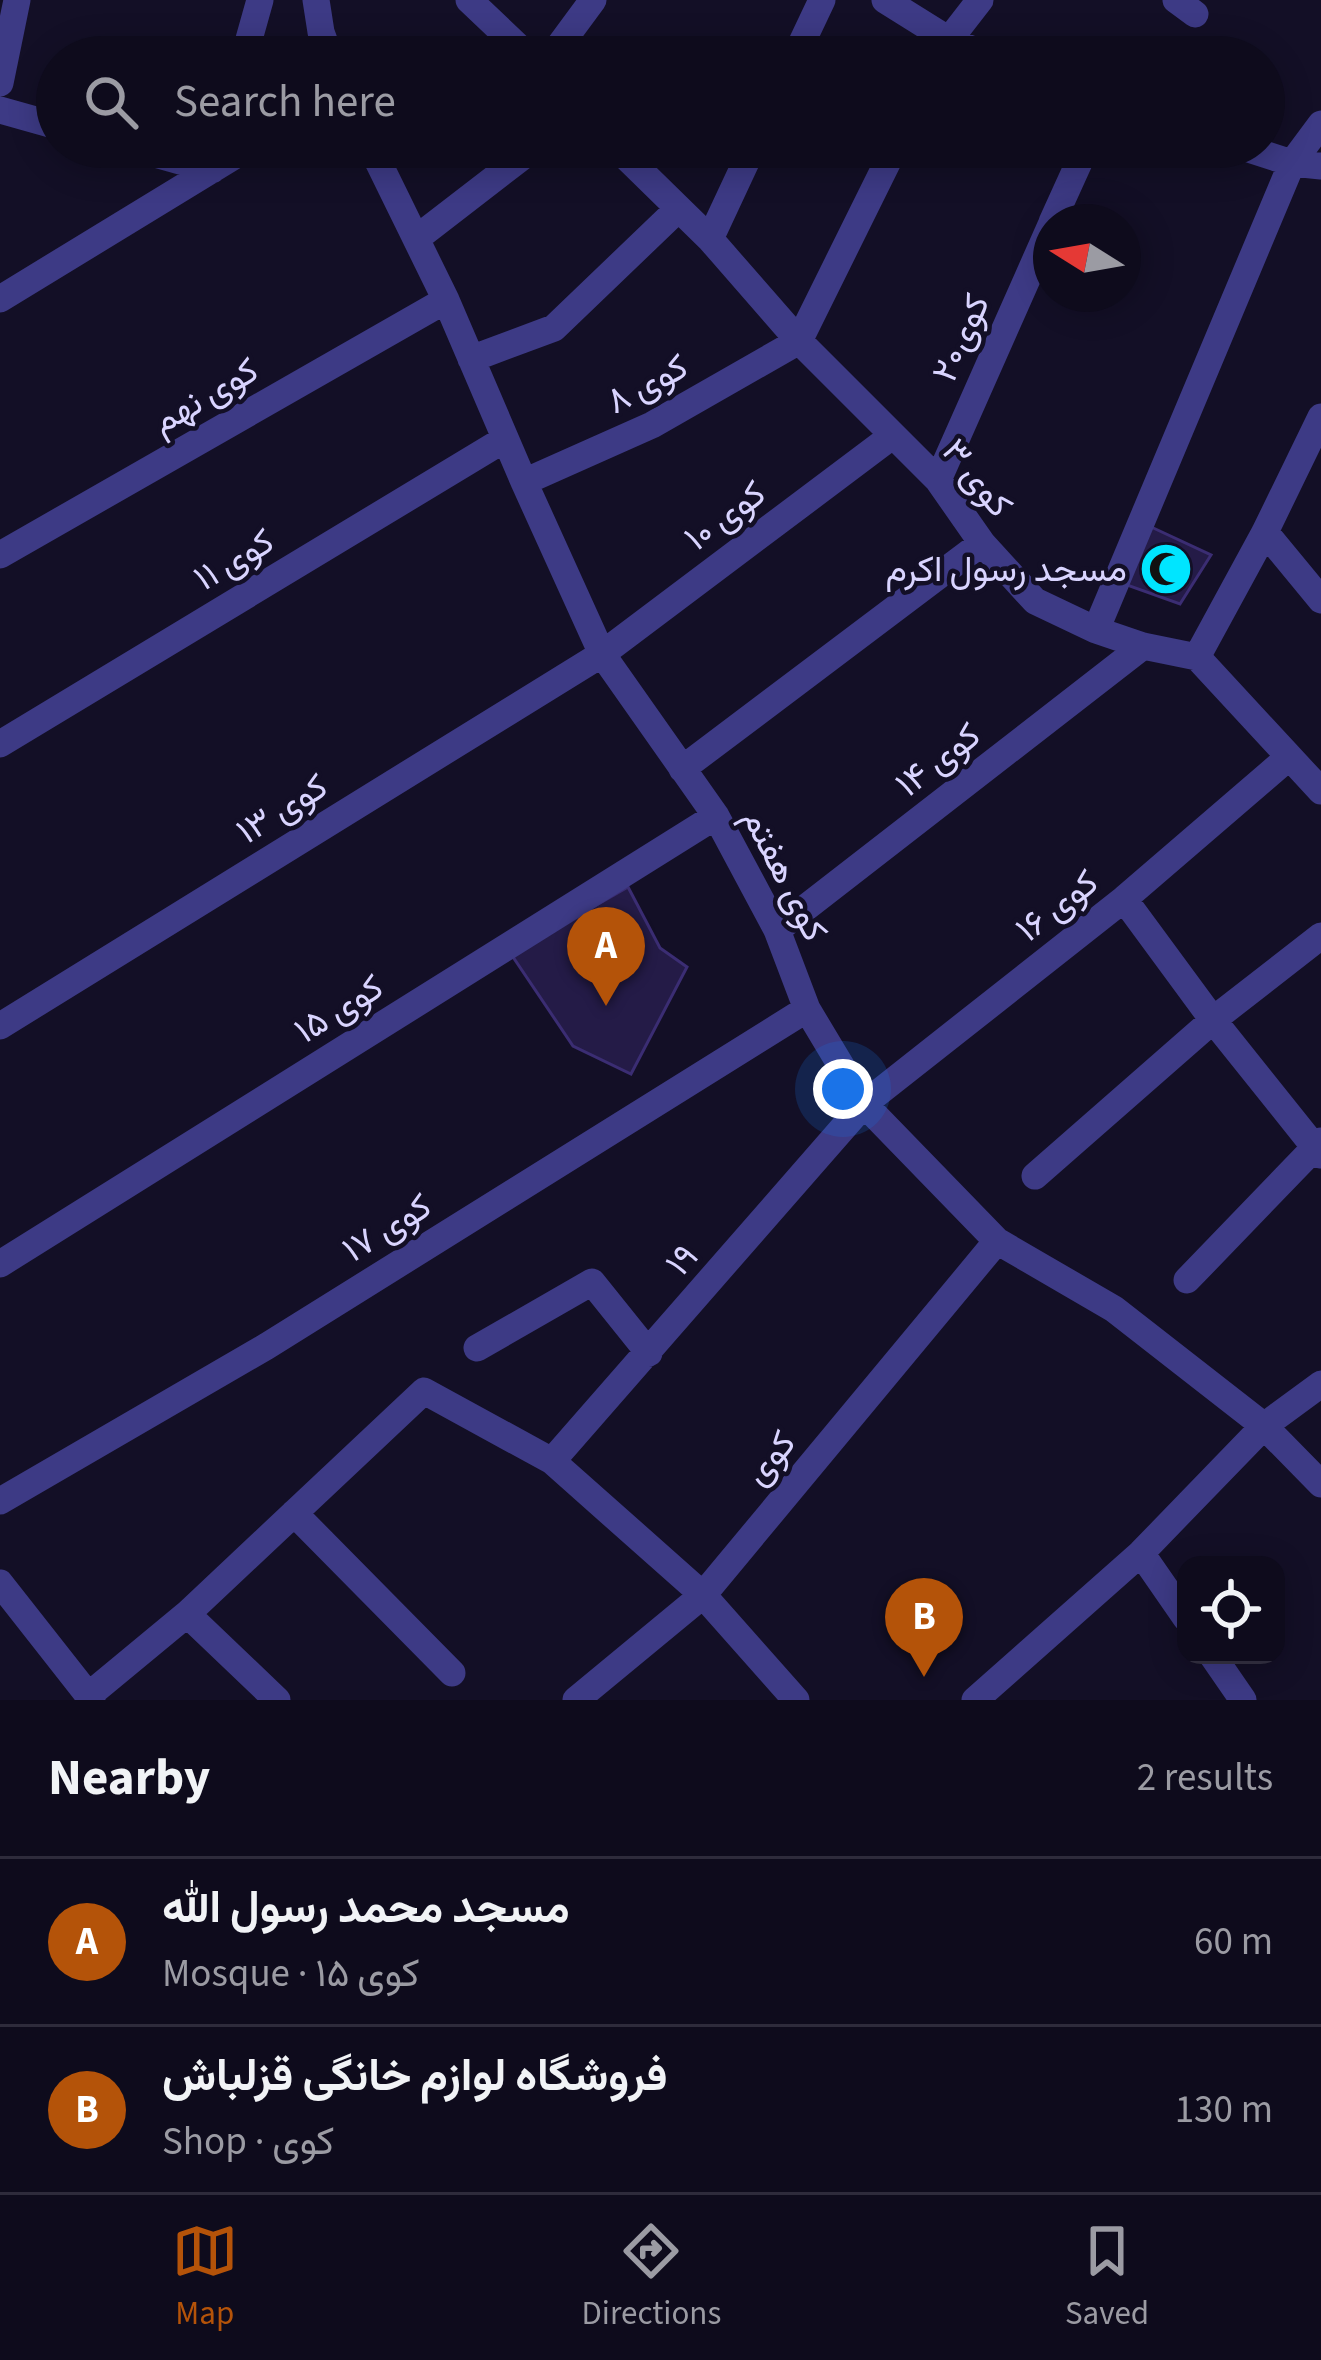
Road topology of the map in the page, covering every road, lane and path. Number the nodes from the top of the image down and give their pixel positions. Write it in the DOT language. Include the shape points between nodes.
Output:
graph roads {
  1 [pos="17,0"];
  2 [pos="260,0"];
  3 [pos="316,0"];
  4 [pos="469,0"];
  5 [pos="593,0"];
  6 [pos="822,0"];
  7 [pos="885,0"];
  8 [pos="980,0"];
  9 [pos="250,36"];
  10 [pos="323,36"];
  11 [pos="507,36"];
  12 [pos="566,36"];
  13 [pos="805,36"];
  14 [pos="929,36"];
  15 [pos="953,36"];
  16 [pos="0,82"];
  17 [pos="0,110"];
  18 [pos="36,120"];
  19 [pos="1321,124"];
  20 [pos="1285,161"];
  21 [pos="1292,163"];
  22 [pos="1321,166"];
  23 [pos="201,168"];
  24 [pos="382,168"];
  25 [pos="509,168"];
  26 [pos="637,168"];
  27 [pos="743,168"];
  28 [pos="885,168"];
  29 [pos="1077,168"];
  30 [pos="1061,204"];
  31 [pos="678,208"];
  32 [pos="417,238"];
  33 [pos="710,238"];
  34 [pos="1033,267"];
  35 [pos="0,298"];
  36 [pos="446,299"];
  37 [pos="799,340"];
  38 [pos="471,359"];
  39 [pos="1318,433"];
  40 [pos="892,436"];
  41 [pos="505,439"];
  42 [pos="938,480"];
  43 [pos="524,482"];
  44 [pos="1265,532"];
  45 [pos="982,543"];
  46 [pos="0,555"];
  47 [pos="1321,600"];
  48 [pos="1096,630"];
  49 [pos="1143,646"];
  50 [pos="602,654"];
  51 [pos="1197,658"];
  52 [pos="0,744"];
  53 [pos="1289,758"];
  54 [pos="682,769"];
  55 [pos="1321,791"];
  56 [pos="716,816"];
  57 [pos="1124,899"];
  58 [pos="777,930"];
  59 [pos="1321,936"];
  60 [pos="807,1009"];
  61 [pos="1213,1020"];
  62 [pos="0,1026"];
  63 [pos="864,1104"];
  64 [pos="1319,1147"];
  65 [pos="1035,1176"];
  66 [pos="998,1241"];
  67 [pos="0,1264"];
  68 [pos="1187,1280"];
  69 [pos="477,1348"];
  70 [pos="649,1353"];
  71 [pos="1321,1384"];
  72 [pos="1264,1426"];
  73 [pos="552,1461"];
  74 [pos="1321,1484"];
  75 [pos="0,1502"];
  76 [pos="294,1513"];
  77 [pos="1141,1553"];
  78 [pos="0,1583"];
  79 [pos="703,1595"];
  80 [pos="1177,1605"];
  81 [pos="187,1614"];
  82 [pos="1218,1664"];
  83 [pos="452,1672"];
  84 [pos="90,1698"];
  85 [pos="278,1700"];
  86 [pos="576,1700"];
  87 [pos="796,1700"];
  88 [pos="975,1700"];
  89 [pos="1243,1700"];
  1 -- 16 [label="street"];
  2 -- 9 [label="street"];
  3 -- 10 [label="street"];
  4 -- 11 [label="street"];
  5 -- 12 [label="street"];
  6 -- 13 [label="street"];
  7 -- 14 [label="street"];
  8 -- 15 [label="street"];
  17 -- 18 [label="street"];
  19 -- 21 [label="street"];
  20 -- 21 [label="street"];
  21 -- 22 [label="street"];
  21 -- 48 [label="street"];
  23 -- 35 [label="street"];
  24 -- 32 [label="street, کوی هفتم"];
  25 -- 32 [label="street"];
  26 -- 31 [label="street, کوی ۳"];
  27 -- 33 [label="street"];
  28 -- 37 [label="street"];
  29 -- 30 [label="street, کوی۲۰"];
  31 -- 33 [label="street, کوی ۳"];
  31 -- 38 [label="street" via="554,328"];
  32 -- 36 [label="street, کوی هفتم"];
  33 -- 37 [label="street, کوی ۳"];
  34 -- 42 [label="street, کوی۲۰"];
  36 -- 38 [label="street, کوی هفتم"];
  36 -- 46 [label="street, کوی نهم"];
  37 -- 40 [label="street, کوی ۳"];
  37 -- 43 [label="street, کوی ۸" via="652,425"];
  38 -- 41 [label="street, کوی هفتم"];
  39 -- 44 [label="street"];
  40 -- 42 [label="street, کوی ۳"];
  40 -- 50 [label="street, کوی ۱۰"];
  41 -- 43 [label="street, کوی هفتم"];
  41 -- 52 [label="street, کوی ۱۱"];
  42 -- 45 [label="street, کوی ۳"];
  43 -- 50 [label="street, کوی هفتم"];
  44 -- 47 [label="street"];
  44 -- 51 [label="street"];
  45 -- 48 [label="street, کوی ۳" via="1035,602"];
  45 -- 54 [label="street"];
  48 -- 49 [label="street, کوی ۳"];
  49 -- 51 [label="street, کوی ۳"];
  49 -- 58 [label="street, کوی ۱۴"];
  50 -- 54 [label="street, کوی هفتم"];
  50 -- 62 [label="street, کوی ۱۳"];
  51 -- 53 [label="street"];
  53 -- 55 [label="street"];
  53 -- 57 [label="street, کوی ۱۶"];
  54 -- 56 [label="street, کوی هفتم"];
  56 -- 58 [label="street, کوی هفتم"];
  56 -- 67 [label="street, کوی ۱۵"];
  57 -- 61 [label="street"];
  57 -- 63 [label="street, کوی ۱۶"];
  58 -- 60 [label="street, کوی هفتم"];
  59 -- 61 [label="street"];
  60 -- 63 [label="street, کوی هفتم"];
  60 -- 75 [label="street, کوی ۱۷" via="267,1346"];
  61 -- 64 [label="street"];
  61 -- 65 [label="street"];
  63 -- 66 [label="street, کوی هفتم"];
  63 -- 70 [label="street, ۱۹"];
  64 -- 68 [label="street"];
  66 -- 72 [label="street, کوی هفتم" via="1114,1309"];
  66 -- 79 [label="street, کوی"];
  69 -- 70 [label="street" via="592,1282"];
  70 -- 73 [label="street, ۱۹"];
  71 -- 72 [label="street"];
  72 -- 74 [label="street, کوی هفتم"];
  72 -- 77 [label="street"];
  73 -- 76 [label="street" via="424,1391"];
  73 -- 79 [label="street"];
  76 -- 81 [label="street"];
  76 -- 83 [label="street"];
  77 -- 80 [label="street"];
  77 -- 88 [label="street"];
  78 -- 84 [label="street"];
  79 -- 86 [label="street, کوی"];
  79 -- 87 [label="street"];
  81 -- 84 [label="street"];
  81 -- 85 [label="street"];
  82 -- 89 [label="street"];
}
